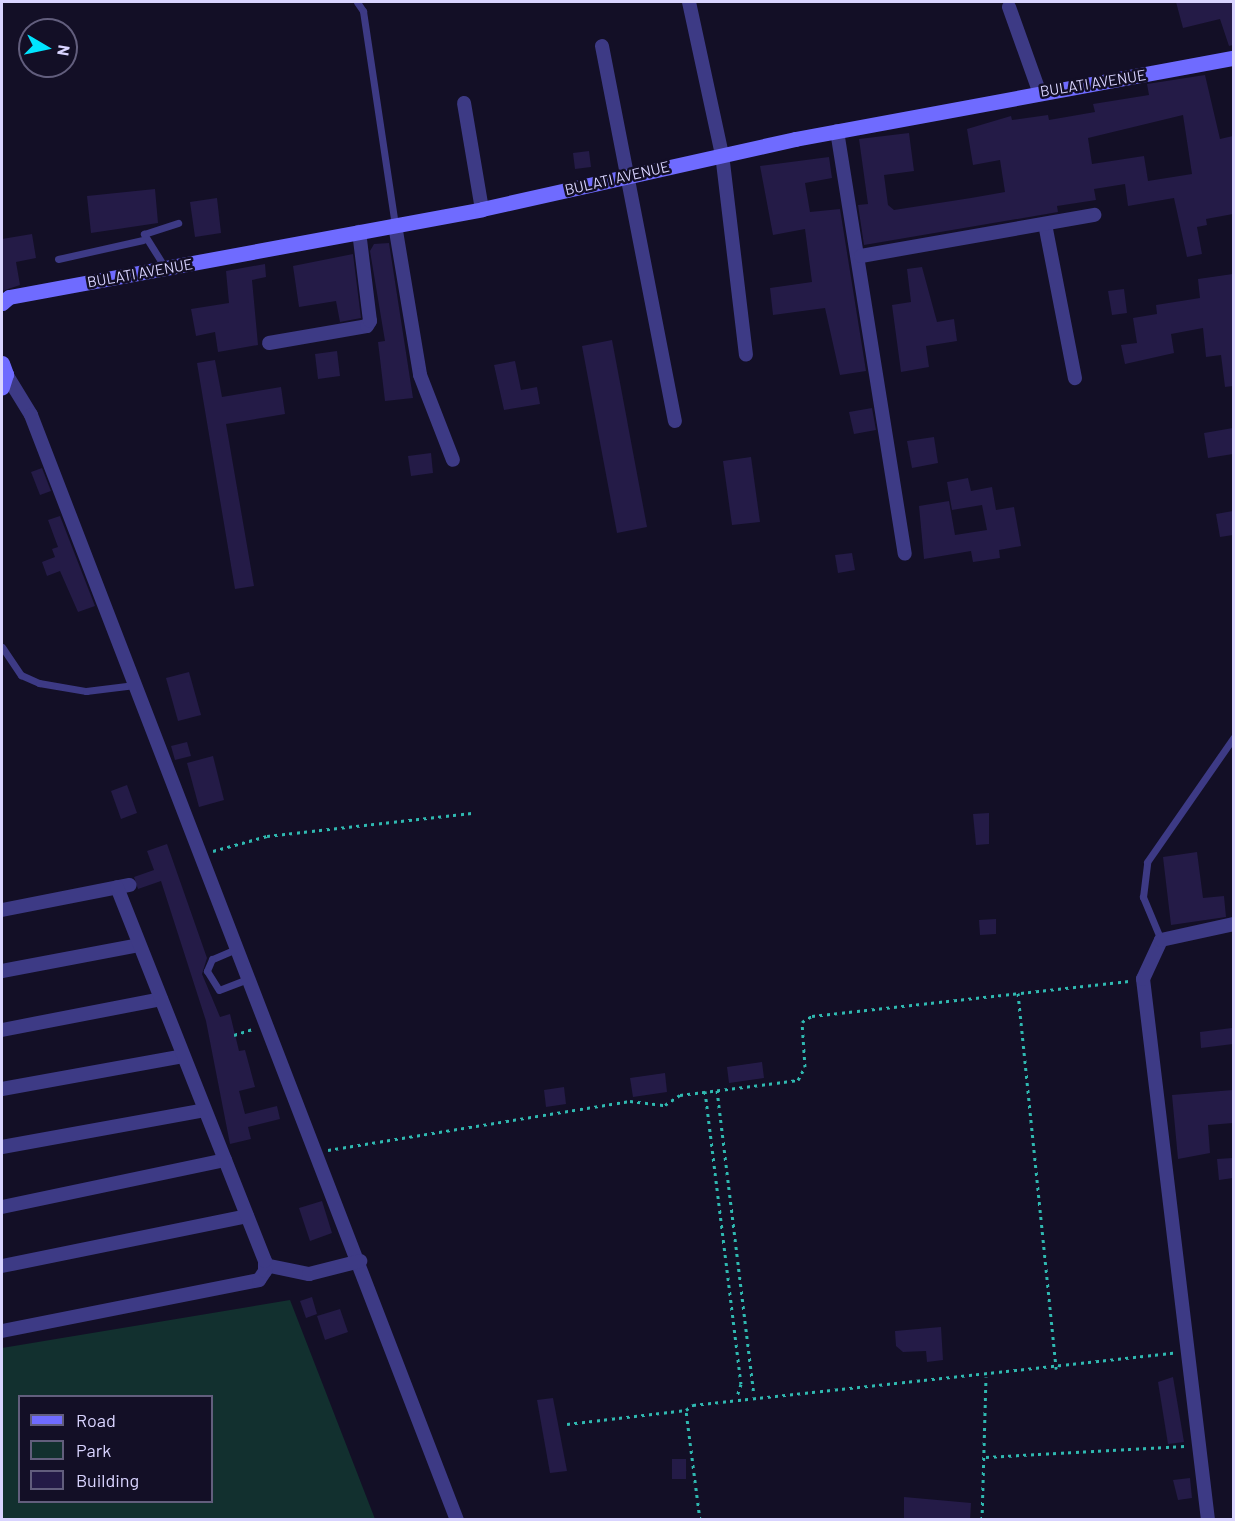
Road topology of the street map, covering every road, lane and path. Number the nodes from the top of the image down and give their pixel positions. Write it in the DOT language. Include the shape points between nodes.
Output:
graph roads {
  1 [pos="357,2"];
  2 [pos="689,2"];
  3 [pos="1009,7"];
  4 [pos="602,46"];
  5 [pos="1233,58"];
  6 [pos="1040,91"];
  7 [pos="464,103"];
  8 [pos="837,131"];
  9 [pos="722,154"];
  10 [pos="630,176"];
  11 [pos="482,209"];
  12 [pos="1094,215"];
  13 [pos="178,223"];
  14 [pos="1045,224"];
  15 [pos="394,225"];
  16 [pos="358,232"];
  17 [pos="143,240"];
  18 [pos="861,256"];
  19 [pos="58,259"];
  20 [pos="166,269"];
  21 [pos="2,303"];
  22 [pos="269,343"];
  23 [pos="746,355"];
  24 [pos="3,374"];
  25 [pos="1076,378"];
  26 [pos="675,421"];
  27 [pos="453,460"];
  28 [pos="905,554"];
  29 [pos="2,647"];
  30 [pos="135,686"];
  31 [pos="1233,737"];
  32 [pos="472,813"];
  33 [pos="200,855"];
  34 [pos="2,910"];
  35 [pos="1233,924"];
  36 [pos="1161,940"];
  37 [pos="139,945"];
  38 [pos="236,949"];
  39 [pos="2,971"];
  40 [pos="248,978"];
  41 [pos="1143,979"];
  42 [pos="1018,993"];
  43 [pos="161,999"];
  44 [pos="266,1024"];
  45 [pos="2,1030"];
  46 [pos="234,1035"];
  47 [pos="183,1056"];
  48 [pos="2,1089"];
  49 [pos="717,1089"];
  50 [pos="705,1091"];
  51 [pos="205,1110"];
  52 [pos="2,1147"];
  53 [pos="316,1152"];
  54 [pos="225,1160"];
  55 [pos="2,1207"];
  56 [pos="247,1216"];
  57 [pos="360,1261"];
  58 [pos="265,1265"];
  59 [pos="2,1266"];
  60 [pos="2,1331"];
  61 [pos="1186,1351"];
  62 [pos="1056,1369"];
  63 [pos="986,1377"];
  64 [pos="754,1395"];
  65 [pos="737,1396"];
  66 [pos="686,1410"];
  67 [pos="567,1424"];
  68 [pos="1197,1445"];
  69 [pos="986,1457"];
  70 [pos="457,1520"];
  71 [pos="700,1520"];
  72 [pos="982,1520"];
  73 [pos="1208,1520"];
  1 -- 15 [label="lane" via="363,11"];
  2 -- 9 [label="street"];
  3 -- 6 [label="street"];
  4 -- 10 [label="street"];
  5 -- 6 [label="street, BULATI AVENUE"];
  6 -- 8 [label="street, BULATI AVENUE"];
  7 -- 11 [label="street"];
  8 -- 9 [label="street, BULATI AVENUE"];
  8 -- 18 [label="street"];
  9 -- 10 [label="street, BULATI AVENUE"];
  9 -- 23 [label="street"];
  10 -- 11 [label="street, BULATI AVENUE"];
  10 -- 26 [label="street"];
  11 -- 15 [label="street, BULATI AVENUE"];
  12 -- 14 [label="street"];
  13 -- 17 [label="lane" via="149,231"];
  14 -- 18 [label="street"];
  14 -- 25 [label="street"];
  15 -- 16 [label="street, BULATI AVENUE"];
  15 -- 27 [label="street" via="420,375"];
  16 -- 20 [label="street, BULATI AVENUE"];
  16 -- 22 [label="street" via="370,321 367,326"];
  17 -- 19 [label="lane"];
  17 -- 20 [label="lane"];
  18 -- 28 [label="street"];
  20 -- 21 [label="street, BULATI AVENUE"];
  24 -- 30 [label="street" via="31,415"];
  29 -- 30 [label="lane" via="21,675 39,683 86,691"];
  30 -- 33 [label="street"];
  31 -- 36 [label="lane" via="1206,784 1147,862 1143,897"];
  32 -- 33 [label="path" via="267,836"];
  33 -- 38 [label="street"];
  34 -- 37 [label="street" via="124,886"];
  35 -- 36 [label="street"];
  36 -- 41 [label="street"];
  37 -- 39 [label="street"];
  37 -- 43 [label="street"];
  38 -- 40 [label="street"];
  38 -- 40 [label="lane" via="212,959 207,971 219,990"];
  40 -- 44 [label="street"];
  41 -- 42 [label="path"];
  41 -- 61 [label="street"];
  42 -- 49 [label="path" via="812,1016 802,1023 805,1066 798,1080"];
  42 -- 62 [label="path"];
  43 -- 45 [label="street"];
  43 -- 47 [label="street"];
  44 -- 46 [label="path"];
  44 -- 53 [label="street"];
  47 -- 48 [label="street"];
  47 -- 51 [label="street"];
  49 -- 50 [label="path"];
  49 -- 64 [label="path"];
  50 -- 53 [label="path" via="680,1095 665,1106 630,1101"];
  50 -- 65 [label="path" via="741,1384"];
  51 -- 52 [label="street"];
  51 -- 54 [label="street"];
  53 -- 57 [label="street"];
  54 -- 55 [label="street"];
  54 -- 56 [label="street"];
  56 -- 58 [label="street"];
  56 -- 59 [label="street"];
  57 -- 58 [label="street" via="309,1274"];
  57 -- 70 [label="street"];
  58 -- 60 [label="street" via="259,1280"];
  61 -- 62 [label="path"];
  61 -- 68 [label="street"];
  62 -- 63 [label="path"];
  63 -- 64 [label="path"];
  63 -- 69 [label="path"];
  64 -- 65 [label="path"];
  65 -- 66 [label="path"];
  66 -- 67 [label="path"];
  66 -- 71 [label="path"];
  68 -- 69 [label="path"];
  68 -- 73 [label="street"];
  69 -- 72 [label="path"];
}
